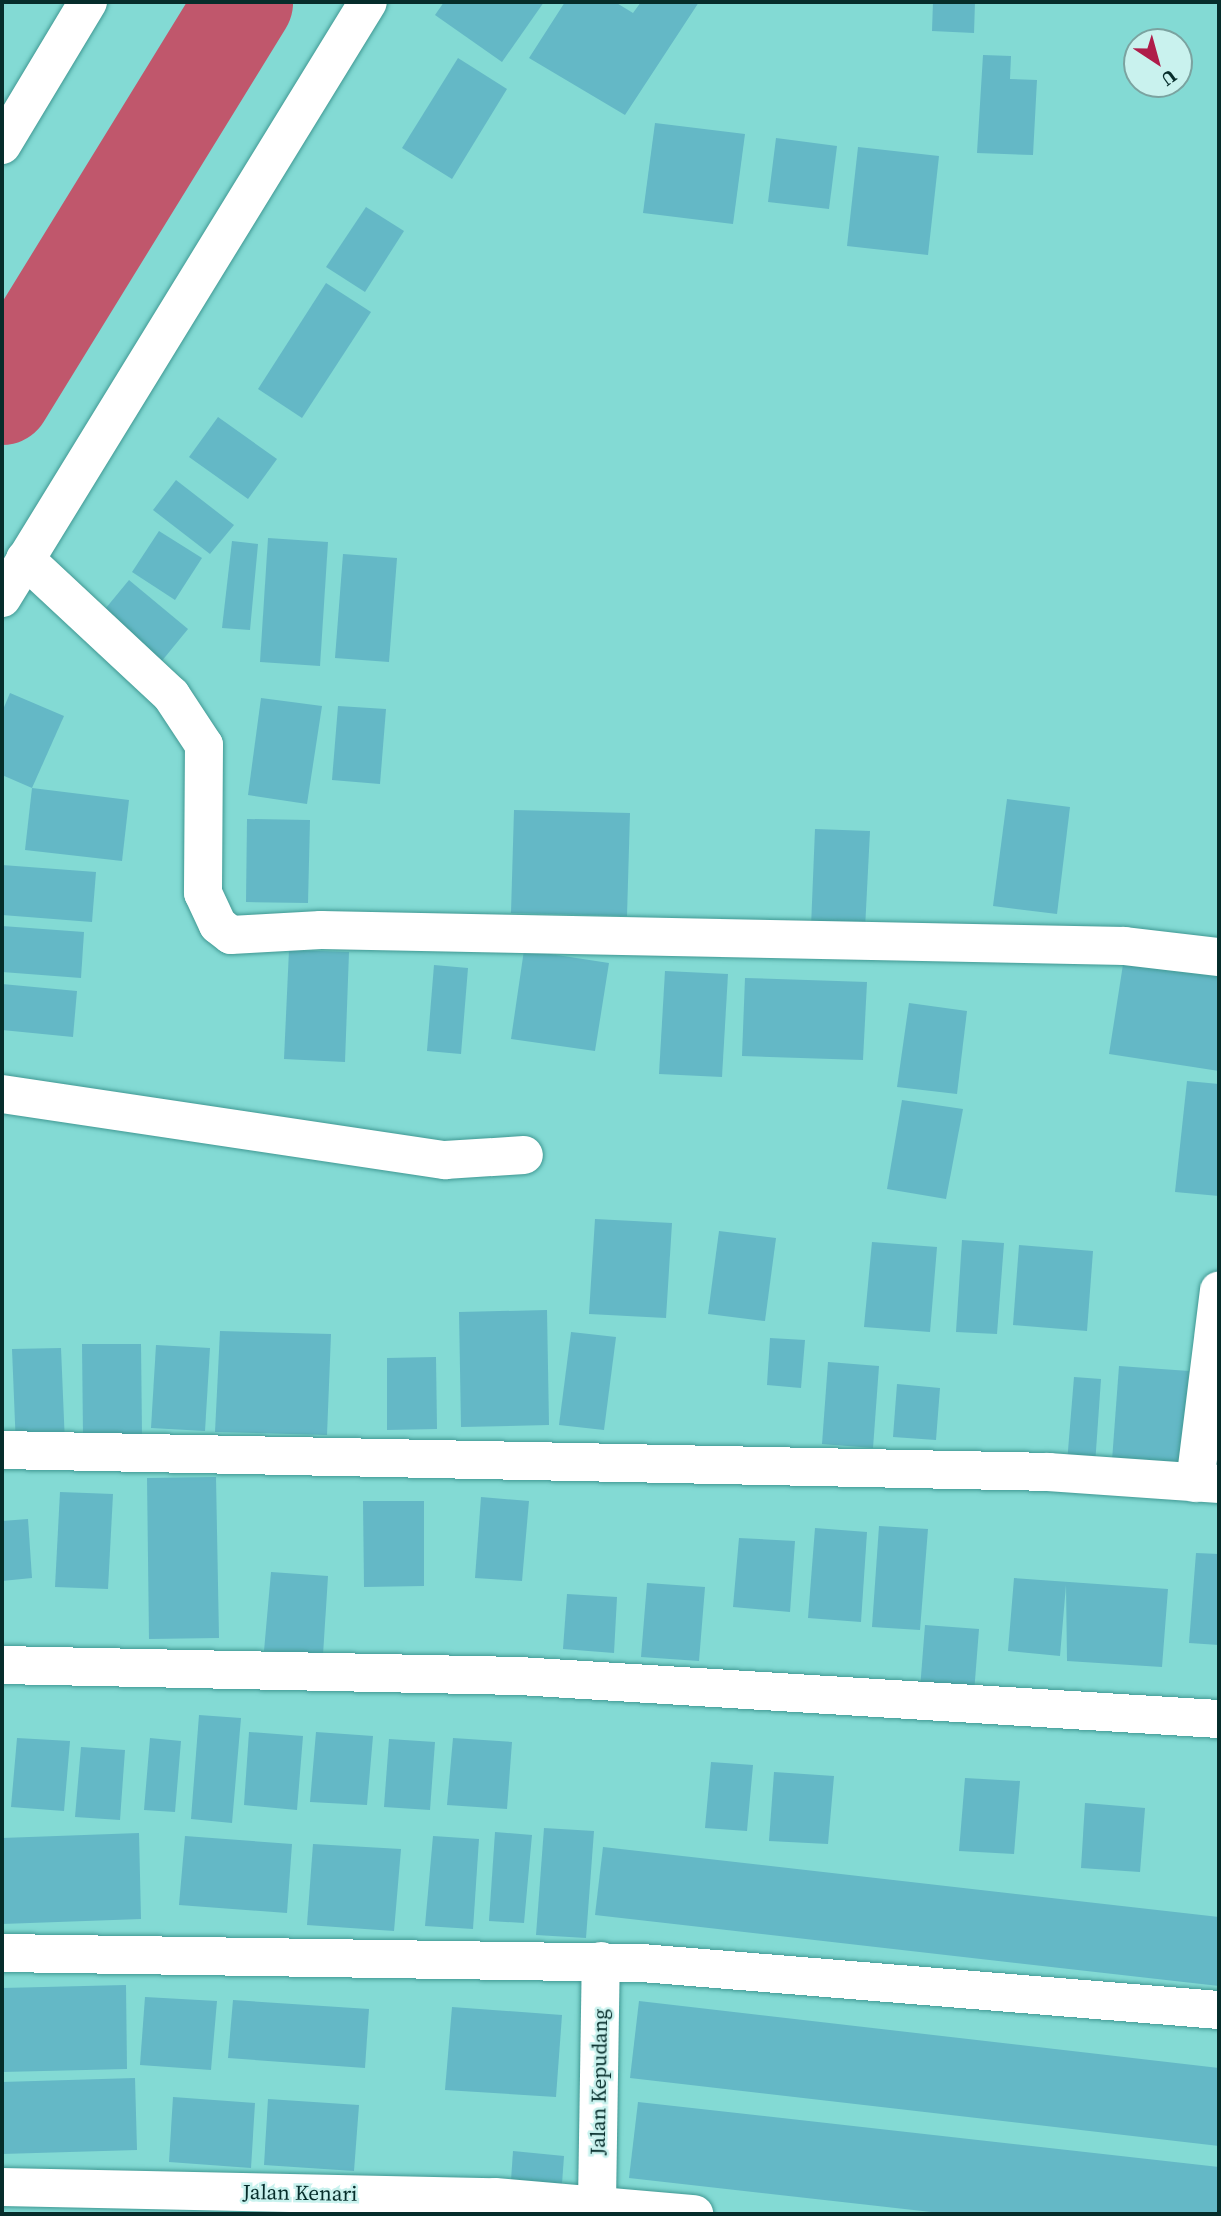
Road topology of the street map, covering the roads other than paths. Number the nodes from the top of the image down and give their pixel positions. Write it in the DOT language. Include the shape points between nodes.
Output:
graph roads {
  1 [pos="88,2"];
  2 [pos="368,2"];
  3 [pos="2,145"];
  4 [pos="25,559"];
  5 [pos="2,598"];
  6 [pos="1219,957"];
  7 [pos="2,1094"];
  8 [pos="524,1155"];
  9 [pos="1219,1290"];
  10 [pos="2,1450"];
  11 [pos="1207,1484"];
  12 [pos="2,1665"];
  13 [pos="1219,1719"];
  14 [pos="2,1953"];
  15 [pos="601,1961"];
  16 [pos="1219,2010"];
  17 [pos="2,2187"];
  18 [pos="597,2203"];
  19 [pos="694,2214"];
  1 -- 3 [label="street"];
  2 -- 4 [label="street"];
  4 -- 5 [label="street"];
  4 -- 6 [label="street" via="170,695 204,745 203,893 218,925 231,935 321,930 1125,946"];
  7 -- 8 [label="street" via="445,1160"];
  9 -- 11 [label="street"];
  10 -- 11 [label="street" via="1049,1472"];
  12 -- 13 [label="street" via="520,1676"];
  14 -- 15 [label="street"];
  15 -- 16 [label="street"];
  15 -- 18 [label="street, Jalan Kepudang"];
  17 -- 18 [label="street, Jalan Kenari"];
  18 -- 19 [label="street, Jalan Kenari"];
}
